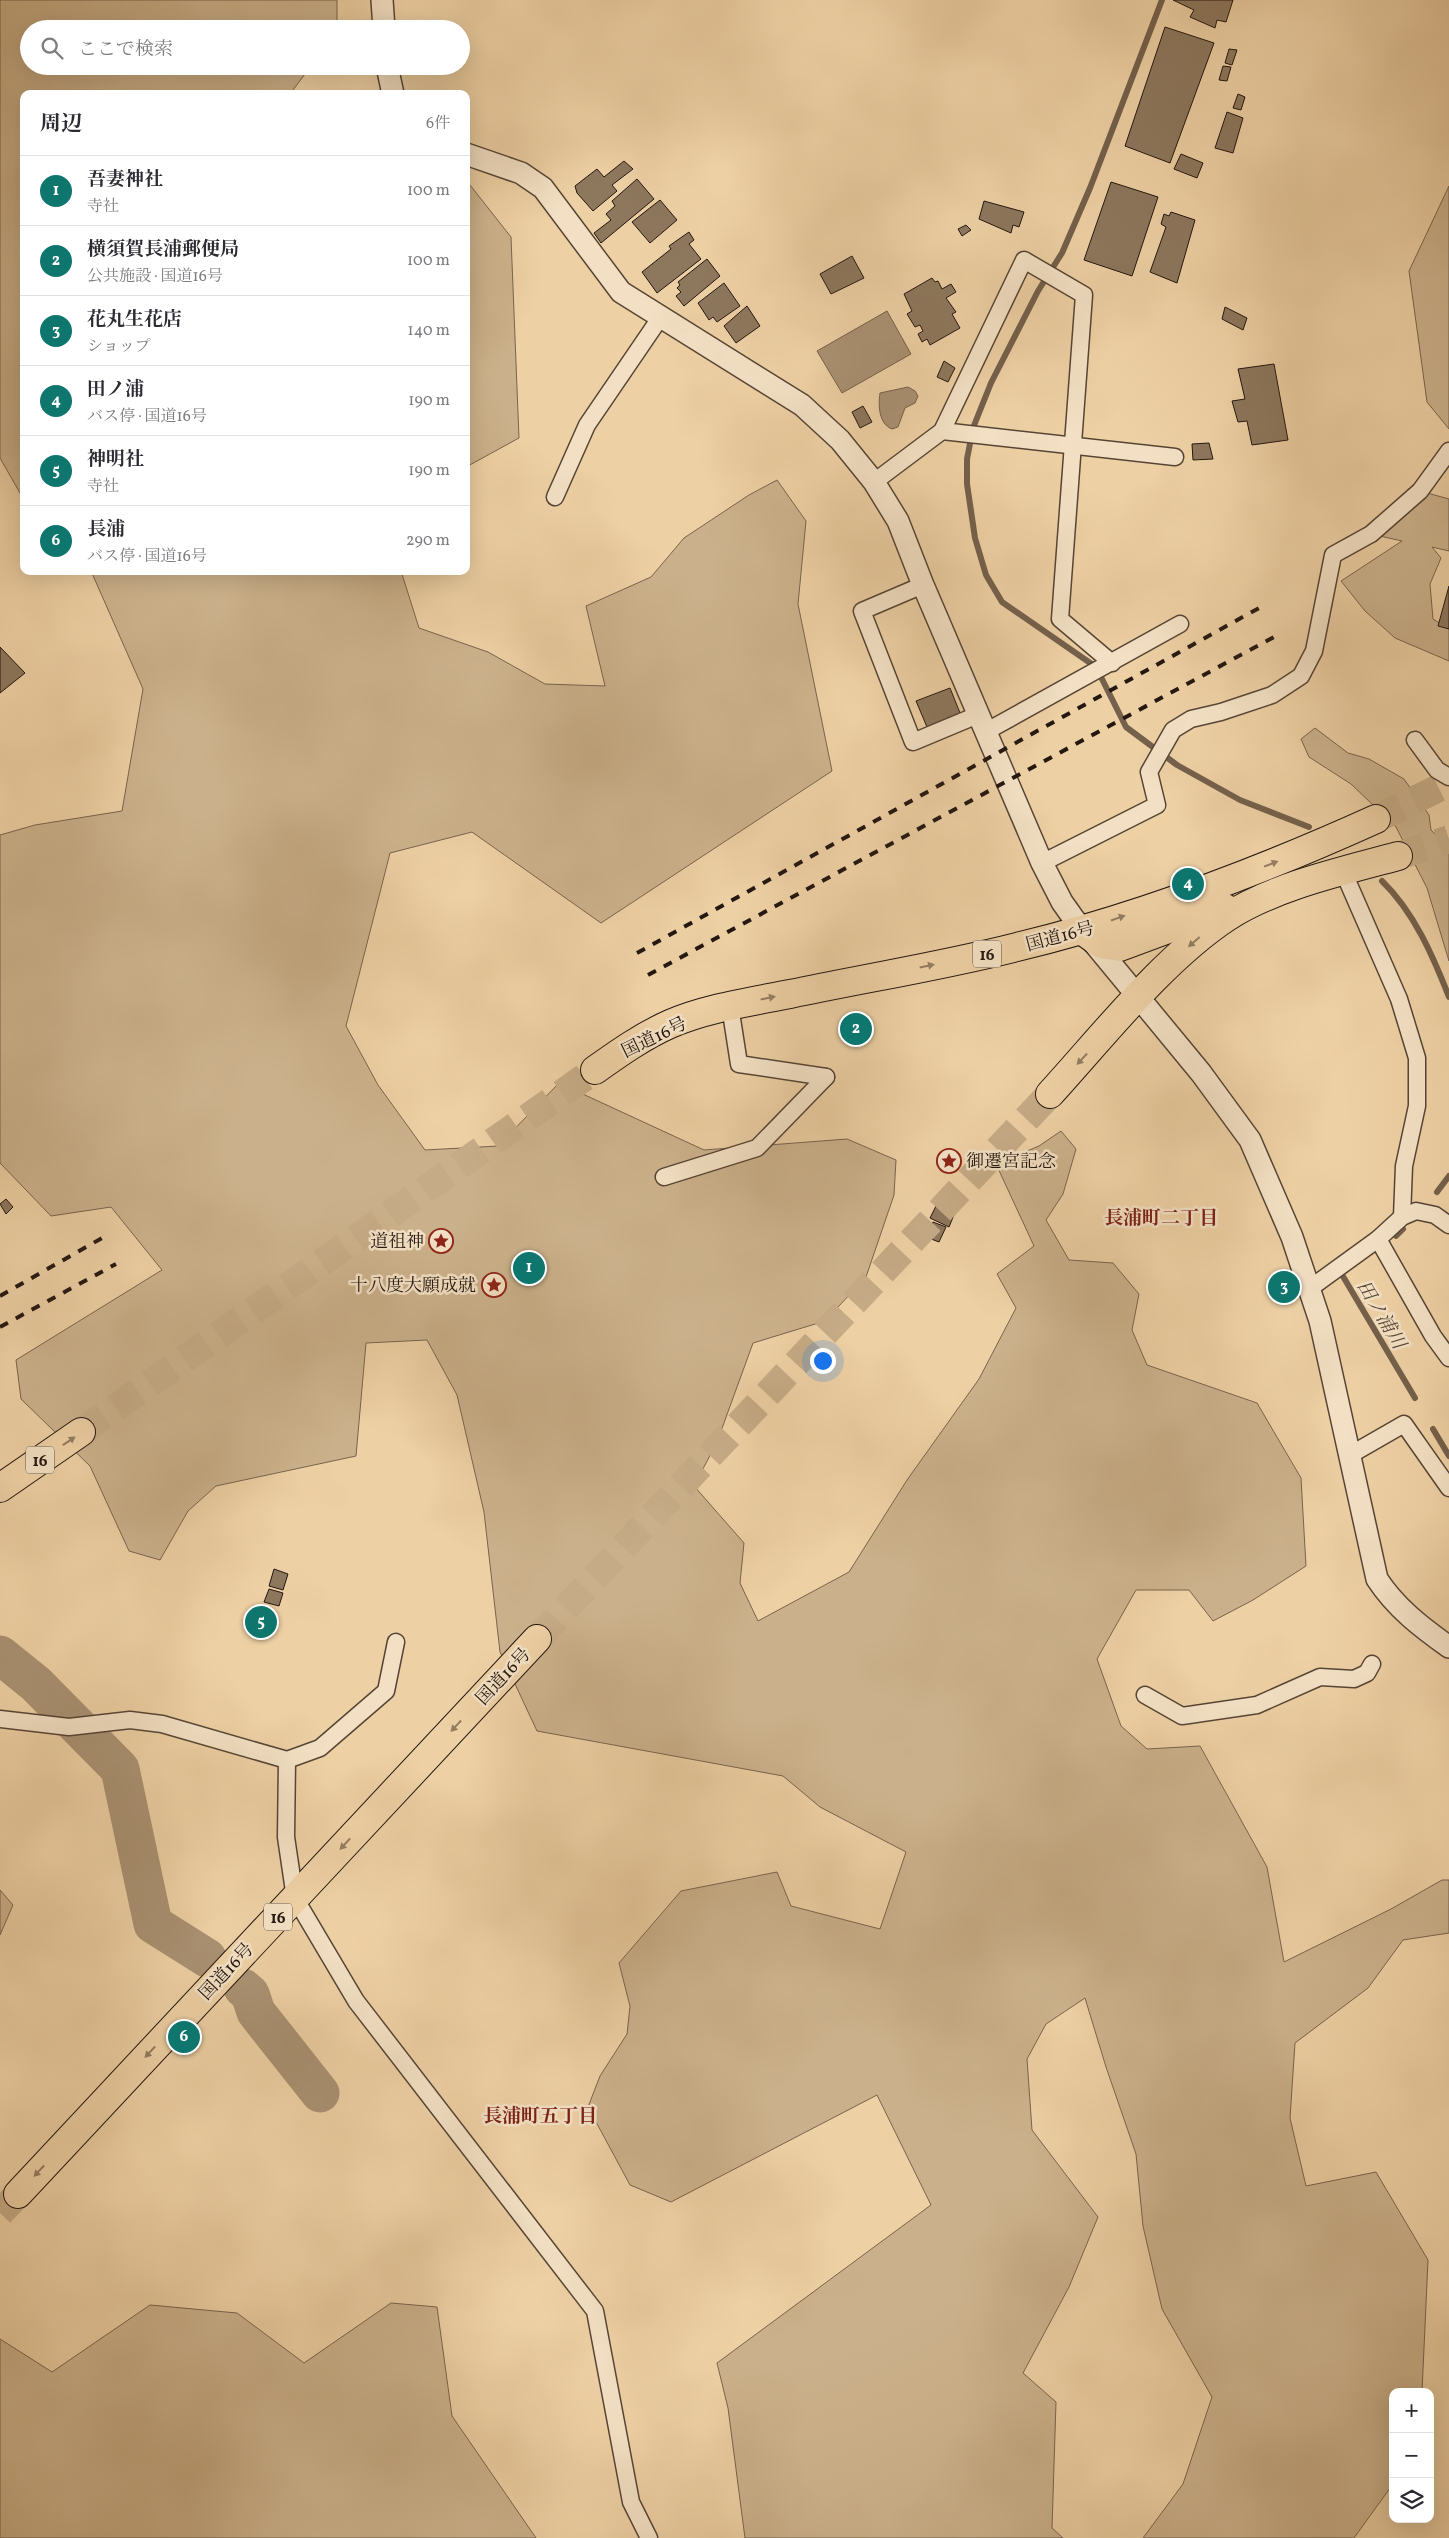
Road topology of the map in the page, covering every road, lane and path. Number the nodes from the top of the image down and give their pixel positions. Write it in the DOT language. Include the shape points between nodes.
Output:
graph roads {
  1 [pos="382,0"];
  2 [pos="383,20"];
  3 [pos="389,75"];
  4 [pos="392,90"];
  5 [pos="470,155"];
  6 [pos="660,318"];
  7 [pos="942,431"];
  8 [pos="1074,446"];
  9 [pos="1449,451"];
  10 [pos="1175,457"];
  11 [pos="874,482"];
  12 [pos="555,498"];
  13 [pos="923,585"];
  14 [pos="1180,624"];
  15 [pos="1112,663"];
  16 [pos="983,723"];
  17 [pos="1415,740"];
  18 [pos="1449,777"];
  19 [pos="1376,819"];
  20 [pos="1398,856"];
  21 [pos="1042,863"];
  22 [pos="1343,871"];
  23 [pos="1270,896"];
  24 [pos="1083,930"];
  25 [pos="1138,999"];
  26 [pos="730,1006"];
  27 [pos="595,1070"];
  28 [pos="1050,1094"];
  29 [pos="664,1177"];
  30 [pos="1402,1217"];
  31 [pos="1449,1225"];
  32 [pos="1378,1239"];
  33 [pos="1309,1289"];
  34 [pos="1449,1358"];
  35 [pos="81,1432"];
  36 [pos="1350,1456"];
  37 [pos="0,1488"];
  38 [pos="1449,1488"];
  39 [pos="537,1639"];
  40 [pos="396,1642"];
  41 [pos="1449,1647"];
  42 [pos="1372,1664"];
  43 [pos="1145,1695"];
  44 [pos="0,1719"];
  45 [pos="287,1760"];
  46 [pos="295,1898"];
  47 [pos="18,2194"];
  48 [pos="649,2538"];
  1 -- 2 [label="street"];
  3 -- 4 [label="street"];
  5 -- 6 [label="street" via="521,173 543,188 621,292"];
  6 -- 11 [label="street" via="802,405 840,440"];
  6 -- 12 [label="street" via="586,425"];
  7 -- 8 [label="street"];
  7 -- 8 [label="street" via="1024,260 1084,295"];
  7 -- 11 [label="street"];
  8 -- 10 [label="street"];
  8 -- 15 [label="street" via="1060,619"];
  9 -- 21 [label="street" via="1420,490 1371,534 1333,555 1314,651 1301,676 1272,695 1191,719 1173,730 1149,772 1157,804"];
  11 -- 13 [label="street" via="898,521"];
  13 -- 16 [label="street"];
  13 -- 16 [label="street" via="862,610 913,742"];
  14 -- 15 [label="street"];
  15 -- 16 [label="street"];
  16 -- 21 [label="street"];
  17 -- 18 [label="street" via="1437,770"];
  24 -- 19 [label="highway, 国道16号 / 16, one-way" via="1223,882"];
  20 -- 22 [label="highway"];
  21 -- 24 [label="street" via="1062,902"];
  22 -- 23 [label="highway"];
  22 -- 30 [label="street" via="1399,999 1417,1058 1417,1106 1404,1166"];
  23 -- 24 [label="highway" via="1245,901 1120,946 1101,944"];
  23 -- 25 [label="highway, one-way" via="1228,916 1196,940"];
  24 -- 25 [label="street"];
  26 -- 24 [label="highway, 国道16号 / 16, one-way" via="1015,948"];
  25 -- 28 [label="highway, one-way"];
  25 -- 33 [label="street" via="1201,1073 1250,1140 1292,1237"];
  26 -- 27 [label="highway, 国道16号 / 16" via="671,1024 633,1043"];
  26 -- 29 [label="street" via="739,1064 826,1077 758,1148"];
  30 -- 31 [label="street" via="1416,1211 1435,1216"];
  30 -- 32 [label="street"];
  32 -- 33 [label="street"];
  32 -- 34 [label="street"];
  33 -- 36 [label="street" via="1320,1321"];
  37 -- 35 [label="highway, 16, one-way"];
  36 -- 38 [label="street" via="1404,1424"];
  36 -- 41 [label="street" via="1377,1579 1415,1623"];
  39 -- 46 [label="highway, 国道16号 / 16, one-way"];
  40 -- 45 [label="street" via="386,1691 320,1748"];
  42 -- 43 [label="street" via="1368,1673 1354,1678 1320,1677 1257,1706 1182,1716"];
  44 -- 45 [label="street" via="69,1727 130,1720 162,1724"];
  45 -- 46 [label="street" via="286,1837"];
  46 -- 47 [label="highway, 国道16号 / 16, one-way"];
  46 -- 48 [label="street" via="356,2001 595,2311 631,2502"];
}
